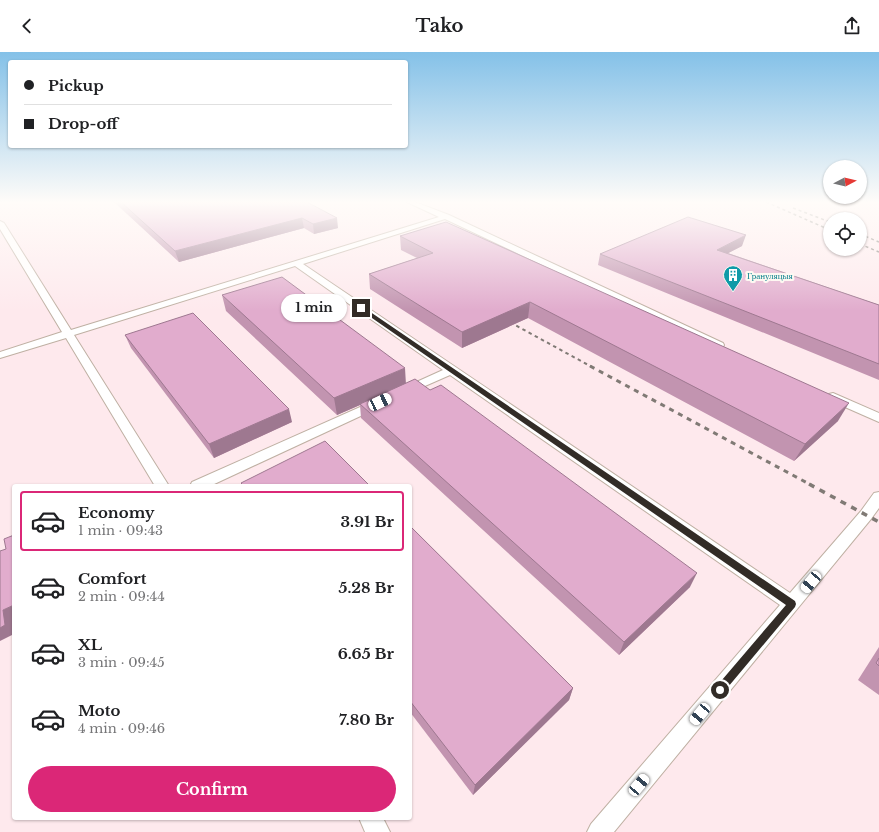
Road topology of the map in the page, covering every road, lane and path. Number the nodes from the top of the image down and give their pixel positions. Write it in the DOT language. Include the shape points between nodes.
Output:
graph roads {
  1 [pos="9,238"];
  2 [pos="380,238"];
  3 [pos="490,238"];
  4 [pos="297,264"];
  5 [pos="68,335"];
  6 [pos="728,349"];
  7 [pos="0,355"];
  8 [pos="451,370"];
  9 [pos="821,392"];
  10 [pos="879,418"];
  11 [pos="161,484"];
  12 [pos="201,484"];
  13 [pos="879,497"];
  14 [pos="792,604"];
  15 [pos="371,820"];
  16 [pos="378,832"];
  17 [pos="599,832"];
  1 -- 5 [label="lane"];
  2 -- 4 [label="lane"];
  3 -- 6 [label="lane"];
  4 -- 5 [label="lane"];
  4 -- 8 [label="lane"];
  5 -- 7 [label="lane"];
  5 -- 11 [label="lane"];
  8 -- 12 [label="lane"];
  8 -- 14 [label="lane"];
  9 -- 10 [label="lane"];
  13 -- 14 [label="lane"];
  14 -- 17 [label="lane"];
  15 -- 16 [label="lane"];
}
